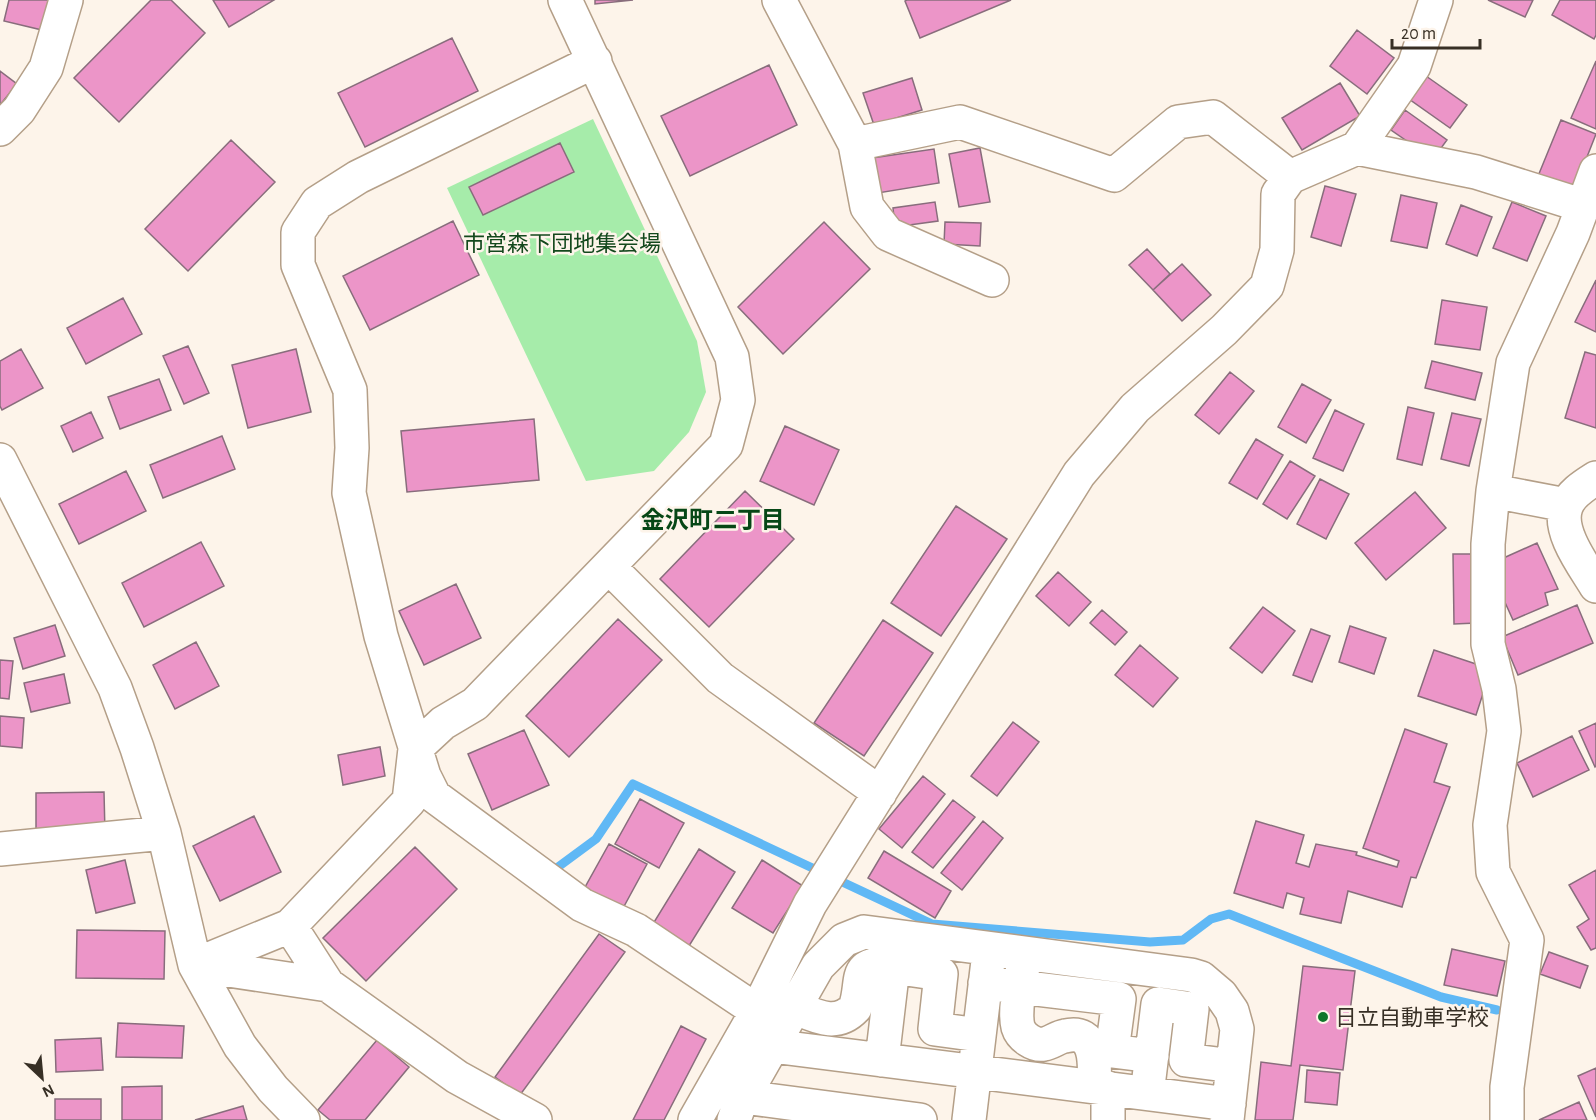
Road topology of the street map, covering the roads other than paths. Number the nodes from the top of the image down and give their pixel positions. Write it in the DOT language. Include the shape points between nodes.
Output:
graph roads {
  1 [pos="66,0"];
  2 [pos="565,0"];
  3 [pos="779,0"];
  4 [pos="1436,0"];
  5 [pos="595,61"];
  6 [pos="0,129"];
  7 [pos="855,144"];
  8 [pos="1357,148"];
  9 [pos="1596,171"];
  10 [pos="1290,177"];
  11 [pos="1584,228"];
  12 [pos="992,280"];
  13 [pos="0,459"];
  14 [pos="1596,477"];
  15 [pos="1493,491"];
  16 [pos="1566,505"];
  17 [pos="609,567"];
  18 [pos="1596,586"];
  19 [pos="415,749"];
  20 [pos="880,793"];
  21 [pos="164,833"];
  22 [pos="0,849"];
  23 [pos="290,926"];
  24 [pos="989,948"];
  25 [pos="1024,953"];
  26 [pos="894,956"];
  27 [pos="1090,961"];
  28 [pos="195,965"];
  29 [pos="1162,971"];
  30 [pos="985,983"];
  31 [pos="328,986"];
  32 [pos="1020,987"];
  33 [pos="1086,995"];
  34 [pos="1158,1004"];
  35 [pos="794,1007"];
  36 [pos="757,1011"];
  37 [pos="979,1035"];
  38 [pos="772,1046"];
  39 [pos="1152,1056"];
  40 [pos="882,1060"];
  41 [pos="1233,1066"];
  42 [pos="974,1072"];
  43 [pos="1148,1094"];
  44 [pos="1103,1098"];
  45 [pos="738,1109"];
  46 [pos="1228,1112"];
  47 [pos="303,1120"];
  48 [pos="535,1120"];
  49 [pos="695,1120"];
  50 [pos="920,1120"];
  51 [pos="969,1120"];
  52 [pos="1507,1120"];
  1 -- 6 [label="street" via="46,68 19,110"];
  2 -- 5 [label="street"];
  3 -- 7 [label="street"];
  4 -- 8 [label="street" via="1414,66"];
  5 -- 17 [label="street" via="732,357 738,400 726,445"];
  5 -- 19 [label="street" via="358,177 316,202 298,231 298,265 350,390 349,492 381,636"];
  7 -- 10 [label="street" via="960,122 1114,175 1178,122 1213,117"];
  7 -- 12 [label="street" via="867,207 888,234"];
  8 -- 10 [label="street"];
  8 -- 11 [label="street" via="1476,172"];
  9 -- 11 [label="street"];
  10 -- 20 [label="street" via="1278,194 1277,250 1267,286 1224,330 1135,408 1079,474"];
  11 -- 15 [label="street" via="1513,363"];
  13 -- 21 [label="street" via="115,688"];
  14 -- 16 [label="street"];
  15 -- 16 [label="street"];
  15 -- 52 [label="street" via="1488,544 1488,644 1504,731 1490,825 1494,872 1527,940 1507,1087"];
  16 -- 18 [label="street" via="1563,519 1570,542"];
  17 -- 19 [label="street" via="476,704 443,723"];
  17 -- 20 [label="street" via="720,678"];
  19 -- 23 [label="street" via="409,801"];
  19 -- 36 [label="street" via="434,796 582,905 636,930"];
  20 -- 36 [label="street" via="810,904"];
  21 -- 22 [label="street"];
  21 -- 28 [label="street"];
  23 -- 28 [label="street"];
  23 -- 31 [label="street"];
  24 -- 25 [label="street"];
  24 -- 26 [label="street"];
  24 -- 30 [label="street"];
  25 -- 27 [label="street"];
  25 -- 32 [label="street"];
  26 -- 35 [label="street" via="863,971 855,1008 840,1019"];
  26 -- 35 [label="street" via="864,932 844,940 818,966"];
  26 -- 37 [label="street" via="941,974 935,1029"];
  26 -- 40 [label="street"];
  27 -- 29 [label="street"];
  27 -- 33 [label="street"];
  28 -- 31 [label="street"];
  28 -- 47 [label="street" via="240,1046"];
  29 -- 34 [label="street"];
  29 -- 41 [label="street" via="1201,978 1221,995 1232,1011 1237,1029"];
  30 -- 32 [label="street"];
  30 -- 37 [label="street"];
  31 -- 48 [label="street" via="457,1077"];
  32 -- 33 [label="street"];
  32 -- 44 [label="street" via="1020,1032 1030,1041 1043,1044 1070,1035 1083,1038 1094,1057"];
  33 -- 39 [label="street" via="1119,999 1112,1052"];
  34 -- 39 [label="street"];
  34 -- 41 [label="street" via="1192,1009 1186,1060"];
  35 -- 38 [label="street"];
  36 -- 49 [label="street"];
  37 -- 42 [label="street"];
  38 -- 40 [label="street"];
  38 -- 45 [label="street"];
  39 -- 43 [label="street"];
  40 -- 42 [label="street"];
  41 -- 46 [label="street"];
  42 -- 44 [label="street"];
  42 -- 51 [label="street"];
  43 -- 44 [label="street"];
  43 -- 46 [label="street"];
  45 -- 50 [label="street"];
}
